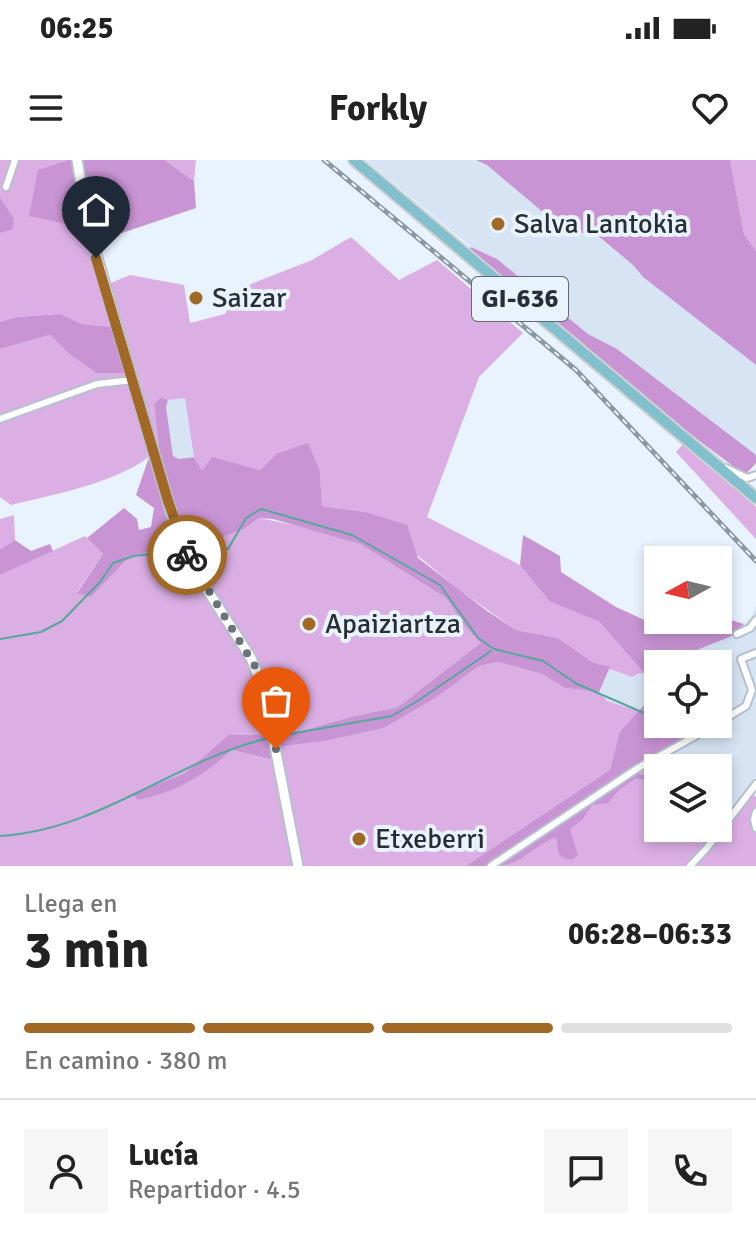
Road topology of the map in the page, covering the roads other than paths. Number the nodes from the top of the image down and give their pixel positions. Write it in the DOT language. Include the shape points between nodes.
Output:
graph roads {
  1 [pos="15,160"];
  2 [pos="77,160"];
  3 [pos="354,160"];
  4 [pos="6,187"];
  5 [pos="133,380"];
  6 [pos="0,419"];
  7 [pos="715,462"];
  8 [pos="756,475"];
  9 [pos="755,498"];
  10 [pos="756,620"];
  11 [pos="737,634"];
  12 [pos="756,653"];
  13 [pos="754,692"];
  14 [pos="756,702"];
  15 [pos="746,706"];
  16 [pos="732,715"];
  17 [pos="692,738"];
  18 [pos="756,784"];
  19 [pos="756,812"];
  20 [pos="756,828"];
  21 [pos="302,866"];
  22 [pos="491,866"];
  23 [pos="690,866"];
  1 -- 4 [label="street"];
  2 -- 5 [label="main road" via="89,230"];
  3 -- 7 [label="main road, GI-636"];
  5 -- 6 [label="street" via="97,384"];
  5 -- 21 [label="main road" via="183,546 251,658 264,690"];
  7 -- 8 [label="street" via="747,478"];
  7 -- 9 [label="main road, GI-636"];
  10 -- 11 [label="street"];
  12 -- 13 [label="street" via="741,659"];
  13 -- 15 [label="street"];
  14 -- 15 [label="street"];
  15 -- 16 [label="street"];
  17 -- 22 [label="street"];
  18 -- 23 [label="street"];
  19 -- 20 [label="street"];
}
